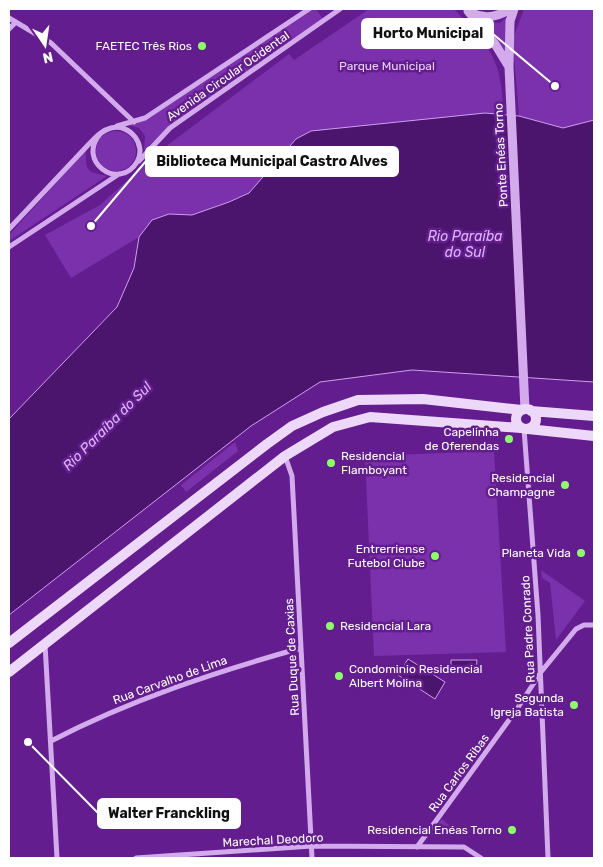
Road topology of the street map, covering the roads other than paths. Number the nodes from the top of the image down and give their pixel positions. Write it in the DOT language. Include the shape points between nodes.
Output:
graph roads {
  1 [pos="309,9"];
  2 [pos="326,9"];
  3 [pos="340,9"];
  4 [pos="510,9"];
  5 [pos="514,9"];
  6 [pos="467,10"];
  7 [pos="330,15"];
  8 [pos="9,18"];
  9 [pos="16,22"];
  10 [pos="9,28"];
  11 [pos="509,67"];
  12 [pos="134,122"];
  13 [pos="108,129"];
  14 [pos="102,133"];
  15 [pos="133,167"];
  16 [pos="120,174"];
  17 [pos="9,229"];
  18 [pos="9,247"];
  19 [pos="526,410"];
  20 [pos="594,416"];
  21 [pos="524,429"];
  22 [pos="594,436"];
  23 [pos="285,456"];
  24 [pos="594,625"];
  25 [pos="9,643"];
  26 [pos="45,644"];
  27 [pos="301,648"];
  28 [pos="9,672"];
  29 [pos="541,672"];
  30 [pos="50,741"];
  31 [pos="312,846"];
  32 [pos="414,847"];
  33 [pos="57,858"];
  34 [pos="136,858"];
  35 [pos="312,858"];
  36 [pos="481,858"];
  37 [pos="548,858"];
  1 -- 12 [label="street, Avenida Circular Ocidental" via="145,118"];
  2 -- 7 [label="street"];
  3 -- 7 [label="street, Avenida Circular Ocidental"];
  4 -- 6 [label="street" via="489,18"];
  5 -- 11 [label="street, Ponte Enéas Torno" via="510,21"];
  6 -- 11 [label="street"];
  7 -- 15 [label="street, Avenida Circular Ocidental" via="170,128"];
  8 -- 9 [label="street"];
  9 -- 10 [label="street"];
  9 -- 12 [label="street" via="51,42"];
  11 -- 19 [label="street, Ponte Enéas Torno"];
  12 -- 13 [label="street, Avenida Circular Ocidental"];
  13 -- 14 [label="street"];
  13 -- 15 [label="street" via="124,129 136,138 140,153"];
  14 -- 16 [label="street" via="94,142 95,160 102,170"];
  14 -- 17 [label="street"];
  15 -- 16 [label="street"];
  16 -- 18 [label="street"];
  19 -- 20 [label="main road"];
  19 -- 21 [label="main road" via="517,414 515,421"];
  19 -- 21 [label="main road" via="535,416 535,423"];
  19 -- 25 [label="main road" via="414,399 358,400 292,426"];
  21 -- 22 [label="main road"];
  21 -- 23 [label="main road" via="370,417 332,427"];
  21 -- 29 [label="street, Rua Padre Conrado"];
  23 -- 26 [label="main road"];
  23 -- 27 [label="street, Rua Duque de Caxias" via="292,476"];
  24 -- 29 [label="street, Rua Carlos Ribas" via="576,629"];
  26 -- 28 [label="main road"];
  26 -- 30 [label="street"];
  27 -- 30 [label="street, Rua Carvalho de Lima" via="228,668 159,693"];
  27 -- 31 [label="street, Rua Duque de Caxias"];
  29 -- 32 [label="street, Rua Carlos Ribas"];
  29 -- 37 [label="street, Rua Padre Conrado"];
  30 -- 33 [label="street"];
  31 -- 32 [label="street, Marechal Deodoro"];
  31 -- 34 [label="street, Marechal Deodoro"];
  31 -- 35 [label="street, Rua Duque de Caxias"];
  32 -- 36 [label="street, Marechal Deodoro" via="464,847"];
}
